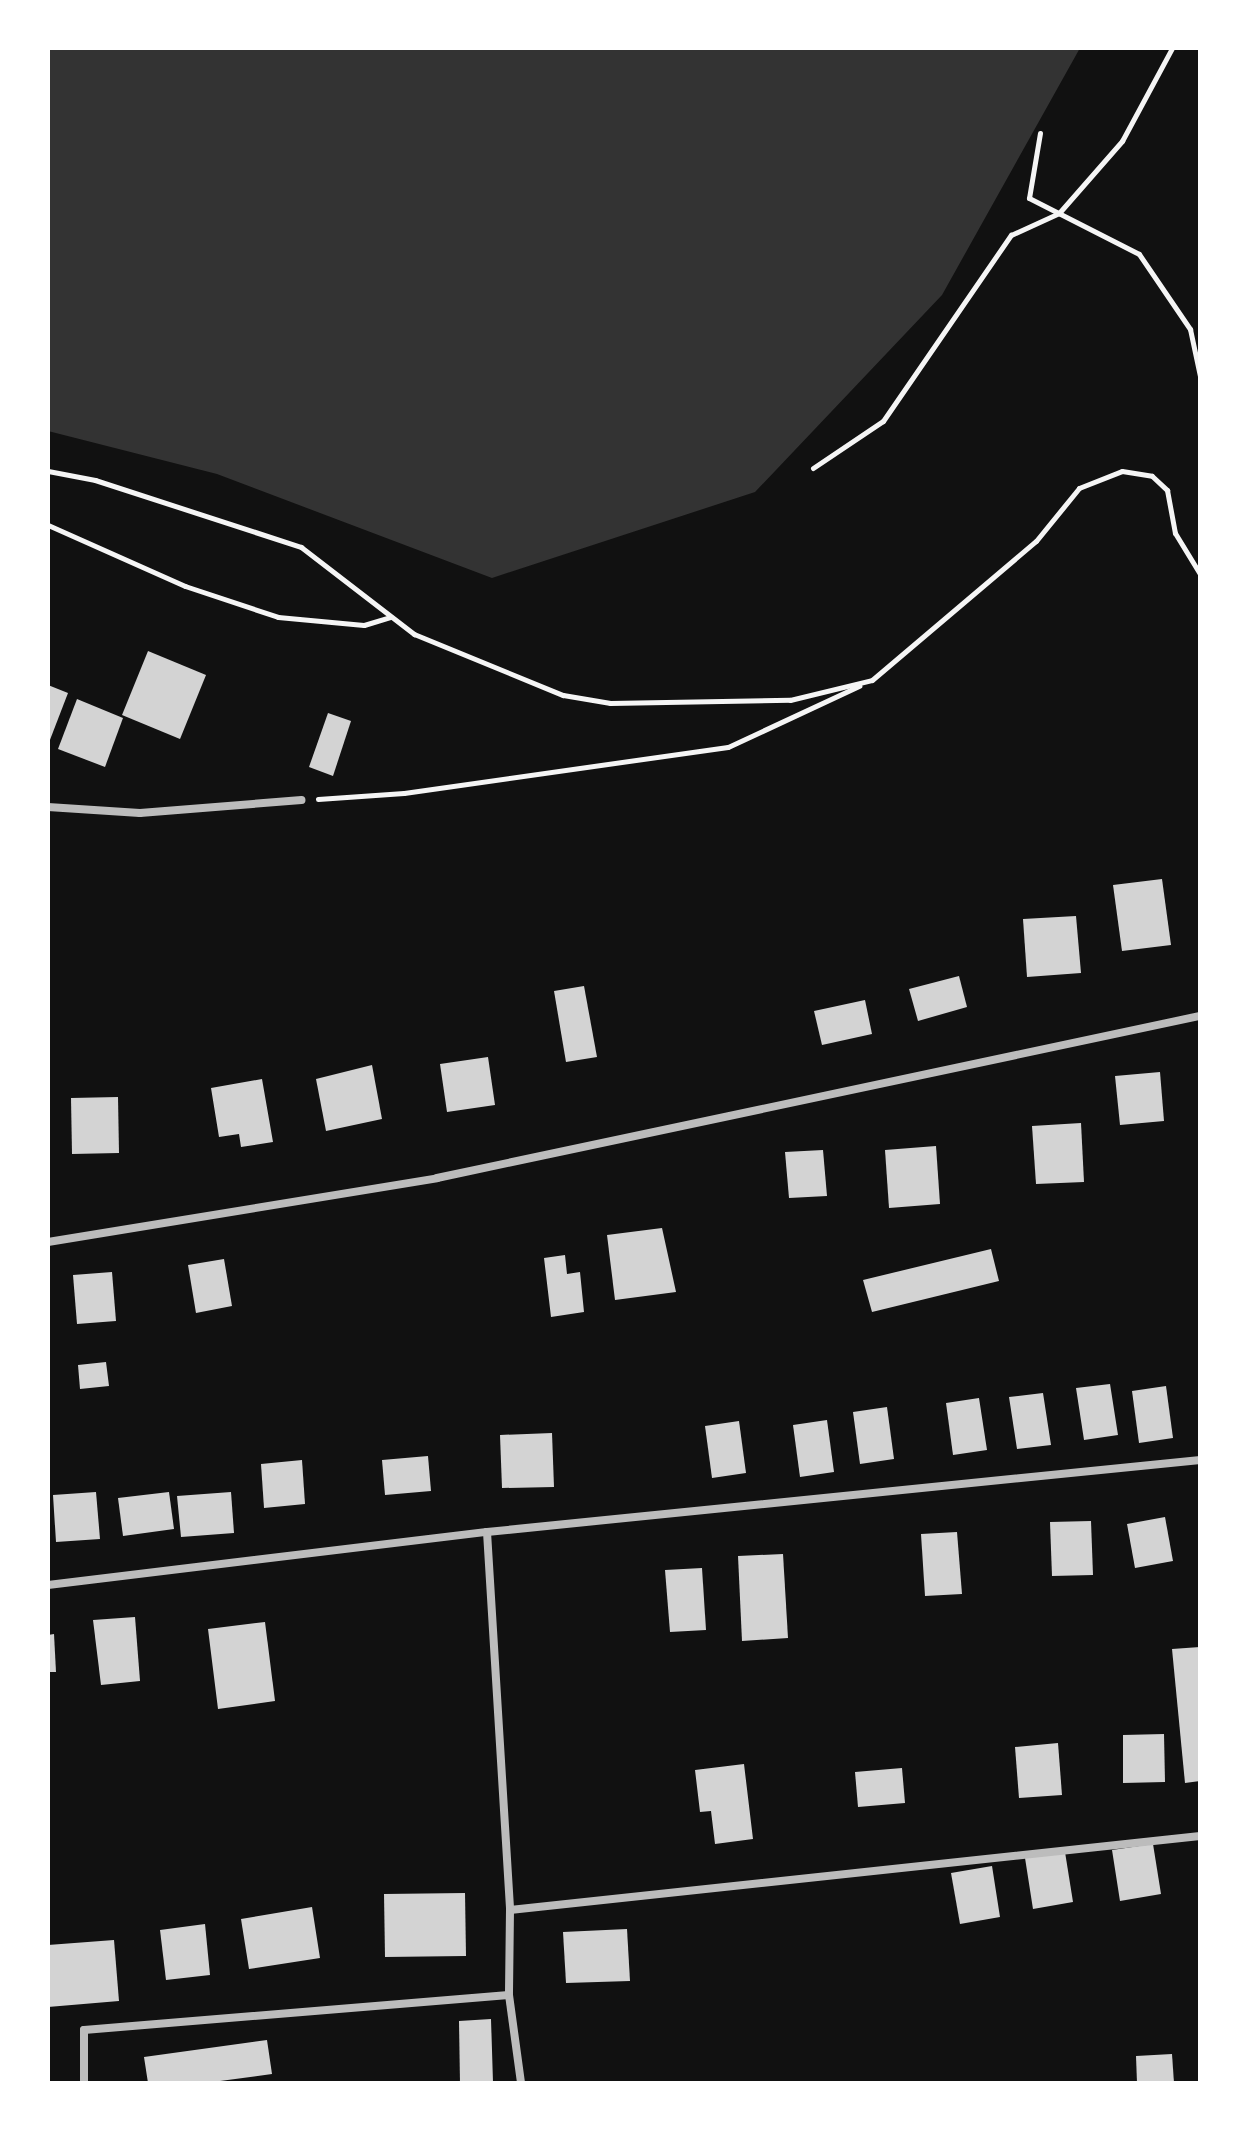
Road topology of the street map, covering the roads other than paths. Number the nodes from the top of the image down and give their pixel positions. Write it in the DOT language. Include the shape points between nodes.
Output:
graph roads {
  1 [pos="301,800"];
  2 [pos="48,807"];
  3 [pos="1200,1016"];
  4 [pos="48,1242"];
  5 [pos="1200,1460"];
  6 [pos="487,1532"];
  7 [pos="48,1585"];
  8 [pos="1200,1836"];
  9 [pos="510,1910"];
  10 [pos="509,1995"];
  11 [pos="84,2083"];
  12 [pos="521,2083"];
  1 -- 2 [label="street" via="140,813"];
  3 -- 4 [label="street" via="437,1178"];
  5 -- 6 [label="street"];
  6 -- 7 [label="street"];
  6 -- 9 [label="street"];
  8 -- 9 [label="street"];
  9 -- 10 [label="street"];
  10 -- 11 [label="street" via="84,2030"];
  10 -- 12 [label="street"];
}
